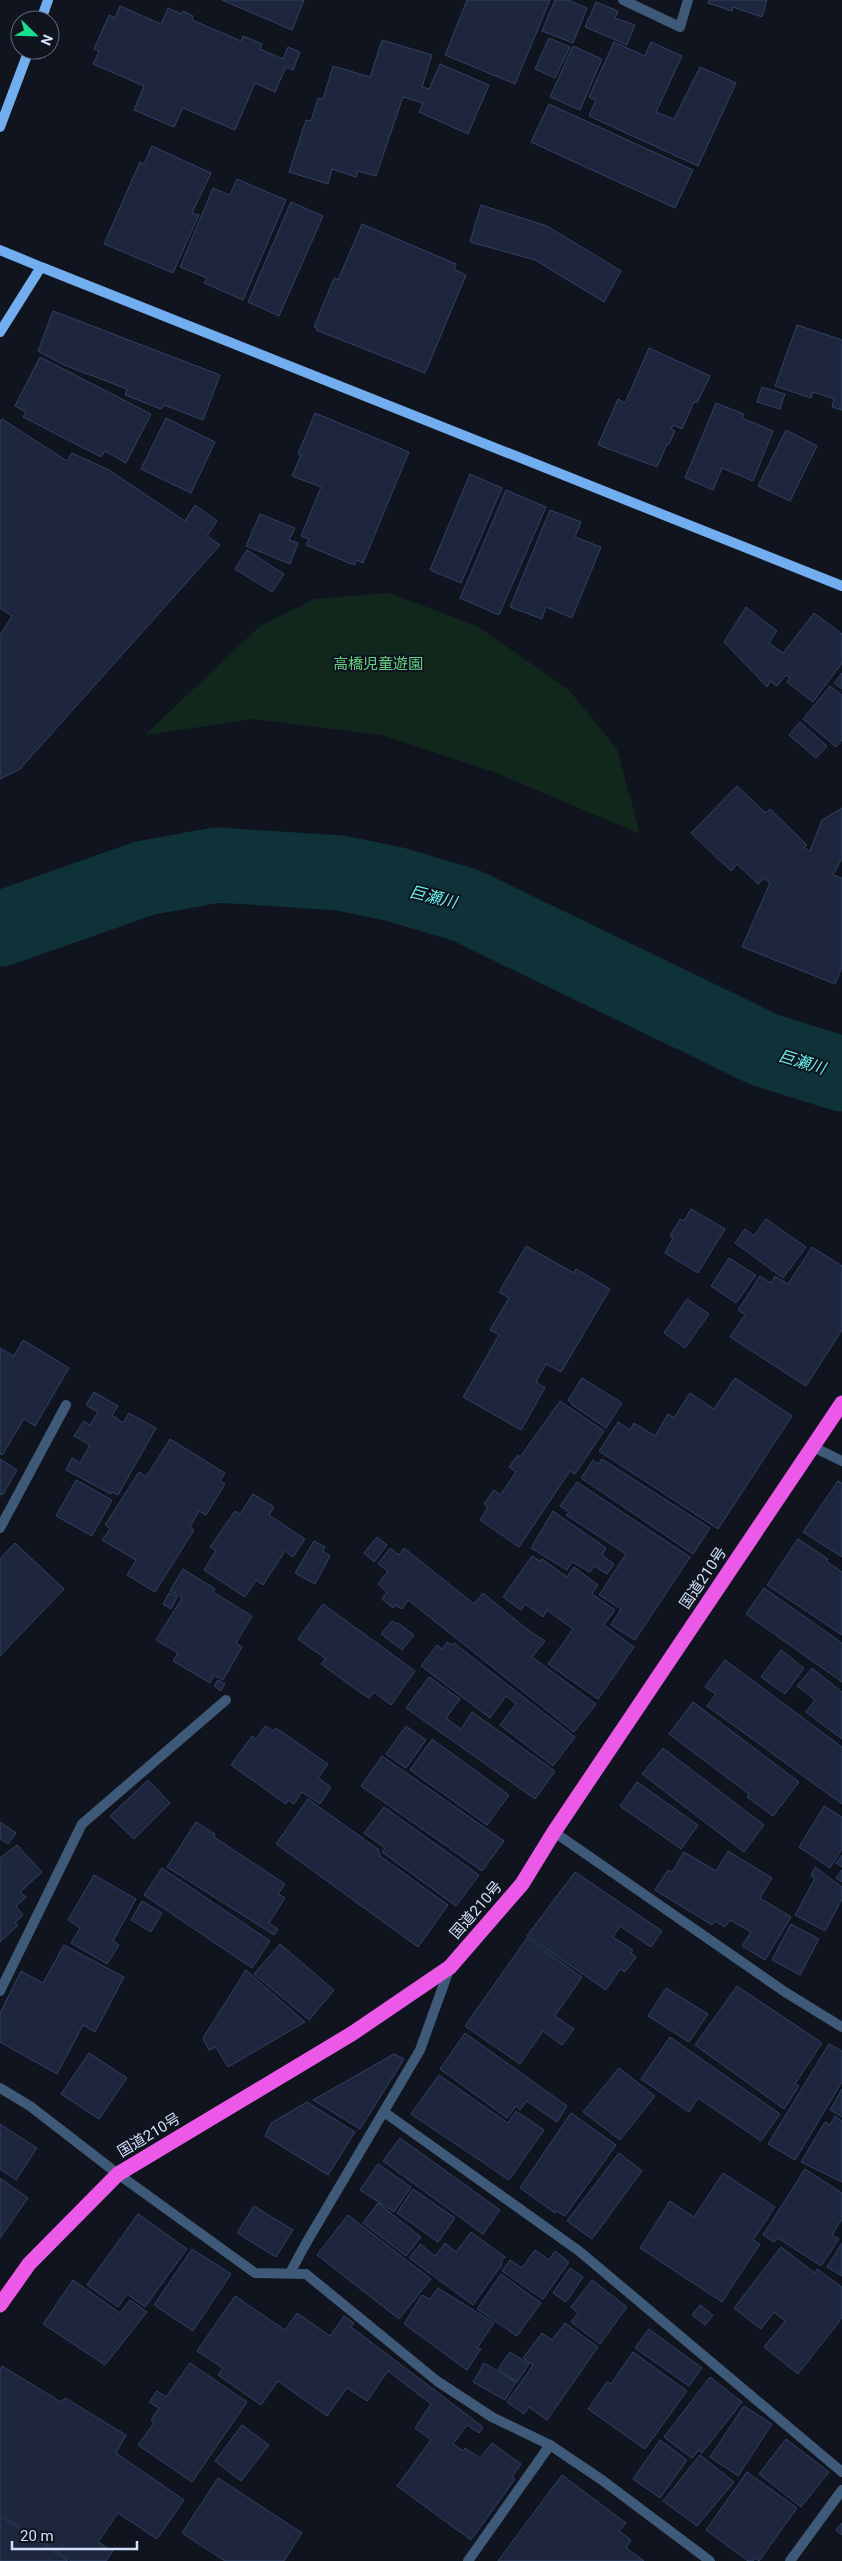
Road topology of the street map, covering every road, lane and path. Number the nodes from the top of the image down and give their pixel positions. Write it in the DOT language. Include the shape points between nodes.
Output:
graph roads {
  1 [pos="624,0"];
  2 [pos="688,0"];
  3 [pos="25,60"];
  4 [pos="0,127"];
  5 [pos="0,250"];
  6 [pos="41,267"];
  7 [pos="0,332"];
  8 [pos="842,586"];
  9 [pos="842,1403"];
  10 [pos="66,1405"];
  11 [pos="813,1448"];
  12 [pos="842,1460"];
  13 [pos="0,1528"];
  14 [pos="226,1700"];
  15 [pos="554,1832"];
  16 [pos="450,1967"];
  17 [pos="0,1991"];
  18 [pos="842,2027"];
  19 [pos="0,2088"];
  20 [pos="384,2112"];
  21 [pos="118,2174"];
  22 [pos="290,2273"];
  23 [pos="0,2305"];
  24 [pos="550,2444"];
  25 [pos="842,2472"];
  26 [pos="842,2490"];
  27 [pos="468,2561"];
  28 [pos="710,2561"];
  29 [pos="790,2561"];
  1 -- 2 [label="street" via="680,27"];
  3 -- 4 [label="street"];
  5 -- 6 [label="street"];
  6 -- 7 [label="street"];
  6 -- 8 [label="street"];
  9 -- 11 [label="highway, 国道210号"];
  10 -- 13 [label="street"];
  11 -- 12 [label="street"];
  11 -- 15 [label="highway, 国道210号"];
  14 -- 17 [label="street" via="82,1824"];
  15 -- 16 [label="highway, 国道210号" via="522,1884"];
  15 -- 18 [label="street" via="785,1992"];
  16 -- 20 [label="street" via="420,2050"];
  16 -- 21 [label="highway, 国道210号" via="352,2033"];
  19 -- 21 [label="street" via="30,2106"];
  20 -- 22 [label="street"];
  20 -- 25 [label="street" via="579,2251"];
  21 -- 22 [label="street" via="255,2273"];
  21 -- 23 [label="highway, 国道210号" via="28,2264"];
  22 -- 24 [label="street" via="306,2274 437,2381 492,2417"];
  24 -- 27 [label="street"];
  24 -- 28 [label="street"];
  26 -- 29 [label="street"];
}
